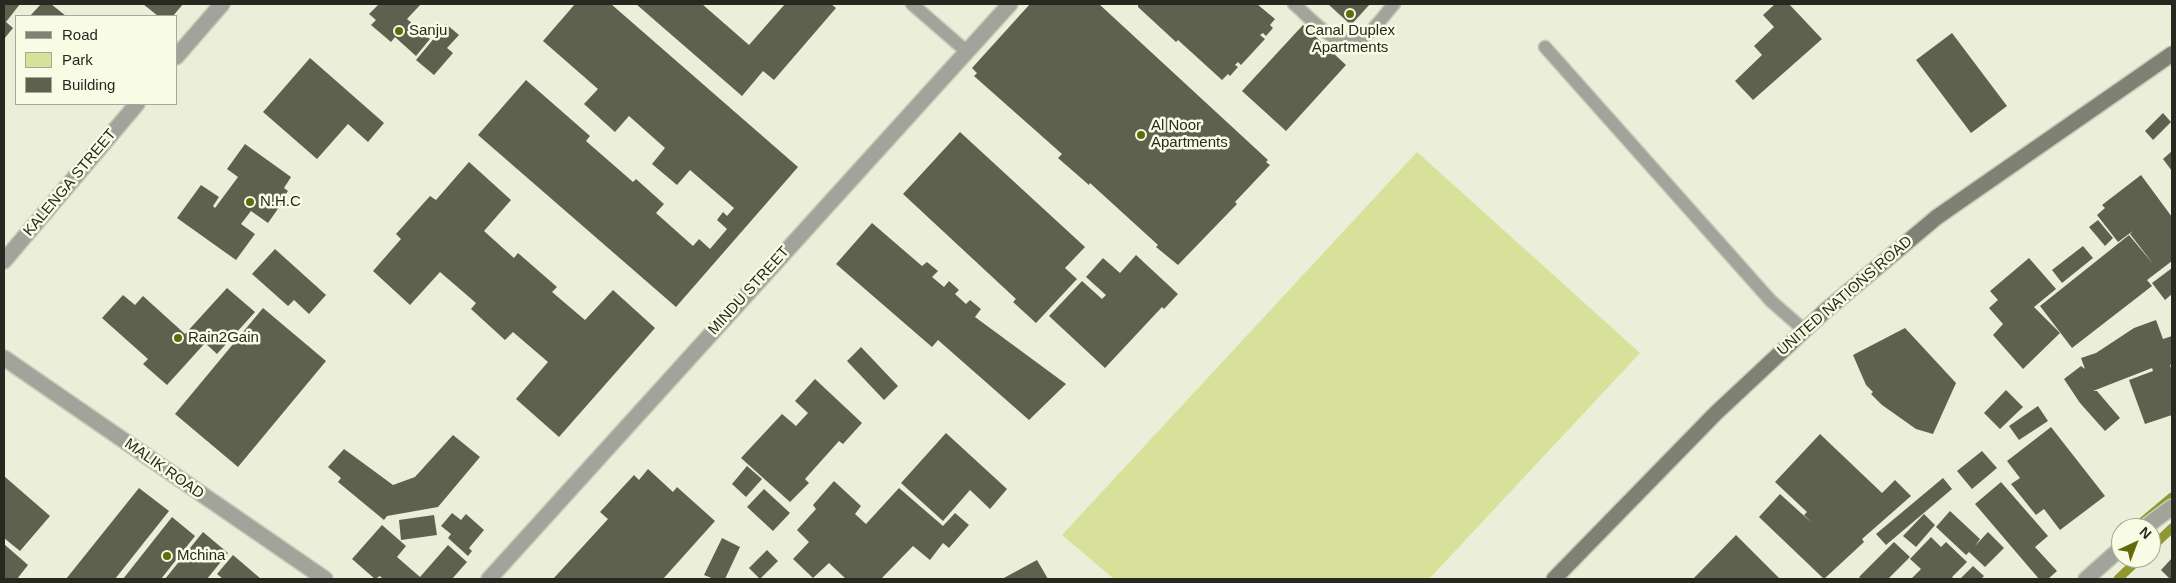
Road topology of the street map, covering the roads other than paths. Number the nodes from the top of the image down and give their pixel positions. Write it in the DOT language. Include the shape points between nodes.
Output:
graph roads {
  1 [pos="222,4"];
  2 [pos="912,4"];
  3 [pos="1010,4"];
  4 [pos="1294,4"];
  5 [pos="1394,4"];
  6 [pos="1545,47"];
  7 [pos="966,51"];
  8 [pos="2172,54"];
  9 [pos="178,55"];
  10 [pos="136,105"];
  11 [pos="4,261"];
  12 [pos="1804,330"];
  13 [pos="4,358"];
  14 [pos="2172,508"];
  15 [pos="2158,518"];
  16 [pos="2111,557"];
  17 [pos="325,579"];
  18 [pos="489,579"];
  19 [pos="1554,579"];
  20 [pos="2086,579"];
  1 -- 9 [label="street"];
  2 -- 7 [label="lane"];
  3 -- 7 [label="street, MINDU STREET"];
  4 -- 5 [label="lane" via="1337,40 1351,42 1363,37"];
  6 -- 12 [label="lane" via="1771,302"];
  7 -- 18 [label="street, MINDU STREET"];
  8 -- 12 [label="street, UNITED NATIONS ROAD" via="1937,217"];
  10 -- 11 [label="street, KALENGA STREET"];
  12 -- 19 [label="street, UNITED NATIONS ROAD" via="1716,413"];
  13 -- 17 [label="street, MALIK ROAD"];
  14 -- 15 [label="street"];
  16 -- 20 [label="street"];
}
